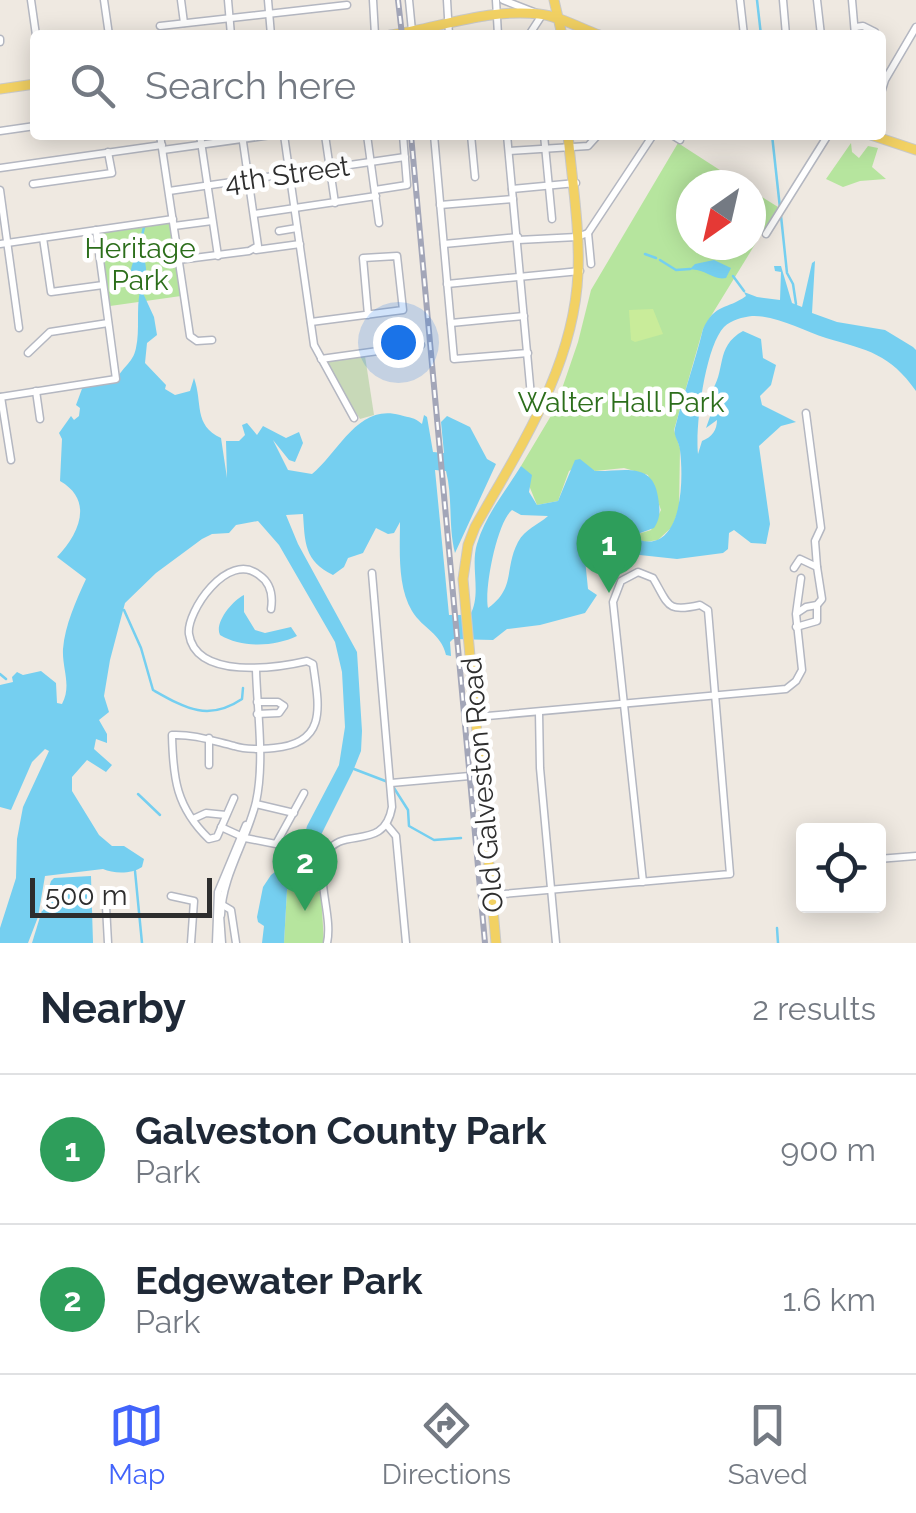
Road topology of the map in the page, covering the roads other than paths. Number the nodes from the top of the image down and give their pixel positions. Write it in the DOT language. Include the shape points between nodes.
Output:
graph roads {
  1 [pos="31,0"];
  2 [pos="104,0"];
  3 [pos="180,0"];
  4 [pos="228,0"];
  5 [pos="268,0"];
  6 [pos="373,0"];
  7 [pos="409,0"];
  8 [pos="447,0"];
  9 [pos="496,0"];
  10 [pos="503,0"];
  11 [pos="554,0"];
  12 [pos="740,0"];
  13 [pos="783,0"];
  14 [pos="817,0"];
  15 [pos="852,0"];
  16 [pos="346,5"];
  17 [pos="270,12"];
  18 [pos="541,14"];
  19 [pos="229,16"];
  20 [pos="497,16"];
  21 [pos="557,19"];
  22 [pos="448,21"];
  23 [pos="184,22"];
  24 [pos="160,26"];
  25 [pos="916,27"];
  26 [pos="35,30"];
  27 [pos="108,30"];
  28 [pos="230,30"];
  29 [pos="272,30"];
  30 [pos="375,30"];
  31 [pos="412,30"];
  32 [pos="428,30"];
  33 [pos="449,30"];
  34 [pos="498,30"];
  35 [pos="533,30"];
  36 [pos="559,30"];
  37 [pos="586,30"];
  38 [pos="743,30"];
  39 [pos="786,30"];
  40 [pos="820,30"];
  41 [pos="855,30"];
  42 [pos="907,45"];
  43 [pos="916,51"];
  44 [pos="886,80"];
  45 [pos="30,85"];
  46 [pos="0,90"];
  47 [pos="30,127"];
  48 [pos="0,131"];
  49 [pos="161,140"];
  50 [pos="201,140"];
  51 [pos="225,140"];
  52 [pos="242,140"];
  53 [pos="285,140"];
  54 [pos="326,140"];
  55 [pos="368,140"];
  56 [pos="404,140"];
  57 [pos="434,140"];
  58 [pos="471,140"];
  59 [pos="508,140"];
  60 [pos="544,140"];
  61 [pos="594,140"];
  62 [pos="650,140"];
  63 [pos="825,140"];
  64 [pos="886,140"];
  65 [pos="571,141"];
  66 [pos="202,144"];
  67 [pos="162,147"];
  68 [pos="545,148"];
  69 [pos="916,150"];
  70 [pos="108,152"];
  71 [pos="509,152"];
  72 [pos="406,157"];
  73 [pos="371,162"];
  74 [pos="0,168"];
  75 [pos="330,168"];
  76 [pos="289,174"];
  77 [pos="475,177"];
  78 [pos="248,180"];
  79 [pos="575,183"];
  80 [pos="34,184"];
  81 [pos="207,186"];
  82 [pos="549,186"];
  83 [pos="512,188"];
  84 [pos="0,190"];
  85 [pos="168,191"];
  86 [pos="376,193"];
  87 [pos="514,199"];
  88 [pos="335,202"];
  89 [pos="440,205"];
  90 [pos="294,209"];
  91 [pos="254,214"];
  92 [pos="552,219"];
  93 [pos="212,220"];
  94 [pos="173,223"];
  95 [pos="379,223"];
  96 [pos="297,228"];
  97 [pos="96,230"];
  98 [pos="279,231"];
  99 [pos="766,234"];
  100 [pos="582,235"];
  101 [pos="43,238"];
  102 [pos="518,238"];
  103 [pos="4,243"];
  104 [pos="300,244"];
  105 [pos="444,244"];
  106 [pos="255,249"];
  107 [pos="218,256"];
  108 [pos="178,260"];
  109 [pos="584,268"];
  110 [pos="521,275"];
  111 [pos="448,284"];
  112 [pos="104,286"];
  113 [pos="368,315"];
  114 [pos="524,316"];
  115 [pos="311,322"];
  116 [pos="108,323"];
  117 [pos="451,323"];
  118 [pos="19,328"];
  119 [pos="212,340"];
  120 [pos="421,345"];
  121 [pos="528,352"];
  122 [pos="28,354"];
  123 [pos="321,359"];
  124 [pos="36,391"];
  125 [pos="0,397"];
  126 [pos="541,408"];
  127 [pos="806,412"];
  128 [pos="354,418"];
  129 [pos="40,419"];
  130 [pos="12,460"];
  131 [pos="818,567"];
  132 [pos="794,568"];
  133 [pos="372,573"];
  134 [pos="801,578"];
  135 [pos="817,605"];
  136 [pos="271,610"];
  137 [pos="796,614"];
  138 [pos="796,626"];
  139 [pos="256,669"];
  140 [pos="714,696"];
  141 [pos="257,702"];
  142 [pos="626,704"];
  143 [pos="539,712"];
  144 [pos="257,714"];
  145 [pos="476,717"];
  146 [pos="209,738"];
  147 [pos="258,749"];
  148 [pos="209,766"];
  149 [pos="481,774"];
  150 [pos="391,783"];
  151 [pos="304,793"];
  152 [pos="234,798"];
  153 [pos="255,807"];
  154 [pos="294,813"];
  155 [pos="226,815"];
  156 [pos="193,819"];
  157 [pos="386,824"];
  158 [pos="221,827"];
  159 [pos="243,837"];
  160 [pos="916,856"];
  161 [pos="886,859"];
  162 [pos="643,882"];
  163 [pos="551,890"];
  164 [pos="492,895"];
  165 [pos="171,896"];
  166 [pos="221,904"];
  167 [pos="106,906"];
  168 [pos="218,915"];
  169 [pos="108,943"];
  170 [pos="190,943"];
  171 [pos="219,943"];
  172 [pos="236,943"];
  173 [pos="327,943"];
  174 [pos="406,943"];
  175 [pos="496,943"];
  176 [pos="556,943"];
  1 -- 26 [label="street"];
  2 -- 27 [label="street"];
  3 -- 23 [label="street"];
  4 -- 19 [label="street"];
  5 -- 17 [label="street"];
  6 -- 30 [label="street"];
  7 -- 31 [label="street"];
  8 -- 22 [label="street"];
  9 -- 20 [label="street"];
  10 -- 18 [label="street"];
  11 -- 21 [label="main road"];
  12 -- 38 [label="street"];
  13 -- 39 [label="street"];
  14 -- 40 [label="street"];
  15 -- 41 [label="street"];
  16 -- 17 [label="street"];
  17 -- 19 [label="street"];
  17 -- 29 [label="street"];
  18 -- 20 [label="main road"];
  18 -- 21 [label="main road"];
  18 -- 35 [label="street"];
  19 -- 23 [label="street"];
  19 -- 28 [label="street"];
  20 -- 22 [label="main road"];
  20 -- 34 [label="street"];
  21 -- 36 [label="main road"];
  21 -- 37 [label="main road"];
  22 -- 32 [label="main road"];
  22 -- 33 [label="street"];
  23 -- 24 [label="street"];
  25 -- 42 [label="street"];
  42 -- 43 [label="street"];
  42 -- 44 [label="street"];
  45 -- 46 [label="main road"];
  47 -- 48 [label="street"];
  49 -- 67 [label="street"];
  50 -- 66 [label="street"];
  51 -- 66 [label="street"];
  52 -- 78 [label="street"];
  53 -- 76 [label="street"];
  54 -- 75 [label="street"];
  55 -- 73 [label="street"];
  56 -- 72 [label="street"];
  57 -- 89 [label="street"];
  58 -- 77 [label="street"];
  59 -- 71 [label="street"];
  60 -- 68 [label="street"];
  61 -- 65 [label="street" via="590,146"];
  62 -- 100 [label="street"];
  63 -- 99 [label="street"];
  64 -- 69 [label="main road"];
  65 -- 68 [label="street"];
  65 -- 79 [label="main road, Old Galveston Road"];
  66 -- 67 [label="street"];
  66 -- 81 [label="street"];
  67 -- 70 [label="street"];
  67 -- 85 [label="street"];
  68 -- 71 [label="street"];
  68 -- 82 [label="street"];
  70 -- 74 [label="street"];
  70 -- 80 [label="street" via="112,172"];
  71 -- 83 [label="street"];
  72 -- 73 [label="street, 4th Street"];
  72 -- 86 [label="street" via="407,185"];
  73 -- 75 [label="street, 4th Street"];
  73 -- 86 [label="street"];
  75 -- 76 [label="street, 4th Street"];
  75 -- 88 [label="street"];
  76 -- 78 [label="street, 4th Street"];
  76 -- 90 [label="street"];
  78 -- 81 [label="street, 4th Street"];
  78 -- 91 [label="street"];
  79 -- 82 [label="street"];
  79 -- 100 [label="main road, Old Galveston Road"];
  81 -- 85 [label="street, 4th Street"];
  81 -- 93 [label="street"];
  82 -- 83 [label="street"];
  82 -- 92 [label="street"];
  83 -- 87 [label="street"];
  84 -- 103 [label="street"];
  85 -- 94 [label="street"];
  86 -- 88 [label="street"];
  86 -- 95 [label="street"];
  87 -- 89 [label="street"];
  87 -- 102 [label="street"];
  88 -- 90 [label="street"];
  89 -- 105 [label="street"];
  90 -- 91 [label="street"];
  90 -- 96 [label="street"];
  91 -- 106 [label="street"];
  93 -- 94 [label="street"];
  93 -- 107 [label="street"];
  94 -- 97 [label="street"];
  94 -- 108 [label="street"];
  96 -- 98 [label="street"];
  96 -- 104 [label="street"];
  97 -- 101 [label="street"];
  97 -- 112 [label="street"];
  100 -- 102 [label="street"];
  100 -- 109 [label="main road, Old Galveston Road"];
  101 -- 103 [label="street"];
  101 -- 112 [label="street" via="51,292"];
  102 -- 105 [label="street"];
  102 -- 110 [label="street"];
  103 -- 118 [label="street"];
  104 -- 106 [label="street"];
  104 -- 115 [label="street"];
  105 -- 111 [label="street"];
  106 -- 107 [label="street"];
  107 -- 108 [label="street"];
  108 -- 119 [label="street" via="190,336"];
  109 -- 110 [label="street"];
  109 -- 126 [label="main road, Old Galveston Road"];
  110 -- 111 [label="street"];
  110 -- 114 [label="street"];
  111 -- 117 [label="street"];
  112 -- 116 [label="street"];
  113 -- 113 [label="street" via="362,258 397,256 404,310"];
  113 -- 115 [label="street"];
  114 -- 117 [label="street"];
  114 -- 121 [label="street"];
  115 -- 123 [label="street"];
  116 -- 122 [label="street" via="50,332"];
  116 -- 124 [label="street" via="116,379"];
  117 -- 121 [label="street" via="454,359"];
  120 -- 123 [label="street"];
  121 -- 126 [label="street" via="532,396"];
  123 -- 128 [label="street"];
  124 -- 125 [label="street"];
  124 -- 129 [label="street"];
  125 -- 130 [label="street"];
  126 -- 145 [label="main road, Old Galveston Road" via="468,545 463,579"];
  127 -- 131 [label="street" via="820,528"];
  131 -- 132 [label="street" via="800,559"];
  131 -- 135 [label="street"];
  133 -- 150 [label="street"];
  134 -- 137 [label="street"];
  135 -- 137 [label="street"];
  135 -- 138 [label="street" via="817,622"];
  136 -- 139 [label="street" via="262,576 234,568 190,624 192,643 210,660"];
  137 -- 138 [label="street"];
  138 -- 140 [label="street" via="802,670 796,681 786,688"];
  139 -- 141 [label="street"];
  139 -- 147 [label="street" via="312,662 318,709 312,739"];
  140 -- 142 [label="street"];
  140 -- 142 [label="street" via="707,608 674,608 654,578 638,572 621,581 613,599"];
  140 -- 162 [label="street" via="730,874"];
  141 -- 144 [label="street"];
  141 -- 144 [label="street" via="284,706 279,713"];
  142 -- 143 [label="street"];
  142 -- 162 [label="street"];
  143 -- 145 [label="street"];
  143 -- 163 [label="street"];
  144 -- 147 [label="street"];
  145 -- 149 [label="main road, Old Galveston Road"];
  146 -- 147 [label="street"];
  146 -- 148 [label="street"];
  146 -- 156 [label="street" via="172,735 174,786"];
  147 -- 153 [label="street"];
  149 -- 150 [label="street"];
  149 -- 164 [label="main road, Old Galveston Road"];
  150 -- 157 [label="street"];
  151 -- 154 [label="street"];
  152 -- 155 [label="street"];
  153 -- 154 [label="street"];
  153 -- 159 [label="street"];
  154 -- 159 [label="street" via="276,844"];
  155 -- 156 [label="street"];
  155 -- 158 [label="street"];
  156 -- 158 [label="street" via="213,840"];
  157 -- 173 [label="street" via="328,851"];
  157 -- 174 [label="street" via="396,836"];
  158 -- 159 [label="street"];
  159 -- 166 [label="street"];
  159 -- 168 [label="street" via="218,892"];
  160 -- 161 [label="street"];
  162 -- 163 [label="street"];
  163 -- 164 [label="street"];
  163 -- 176 [label="street"];
  164 -- 175 [label="main road, Old Galveston Road"];
  165 -- 170 [label="street" via="194,901"];
  166 -- 168 [label="street"];
  166 -- 172 [label="street" via="231,910"];
  167 -- 169 [label="street"];
  168 -- 171 [label="street"];
}
